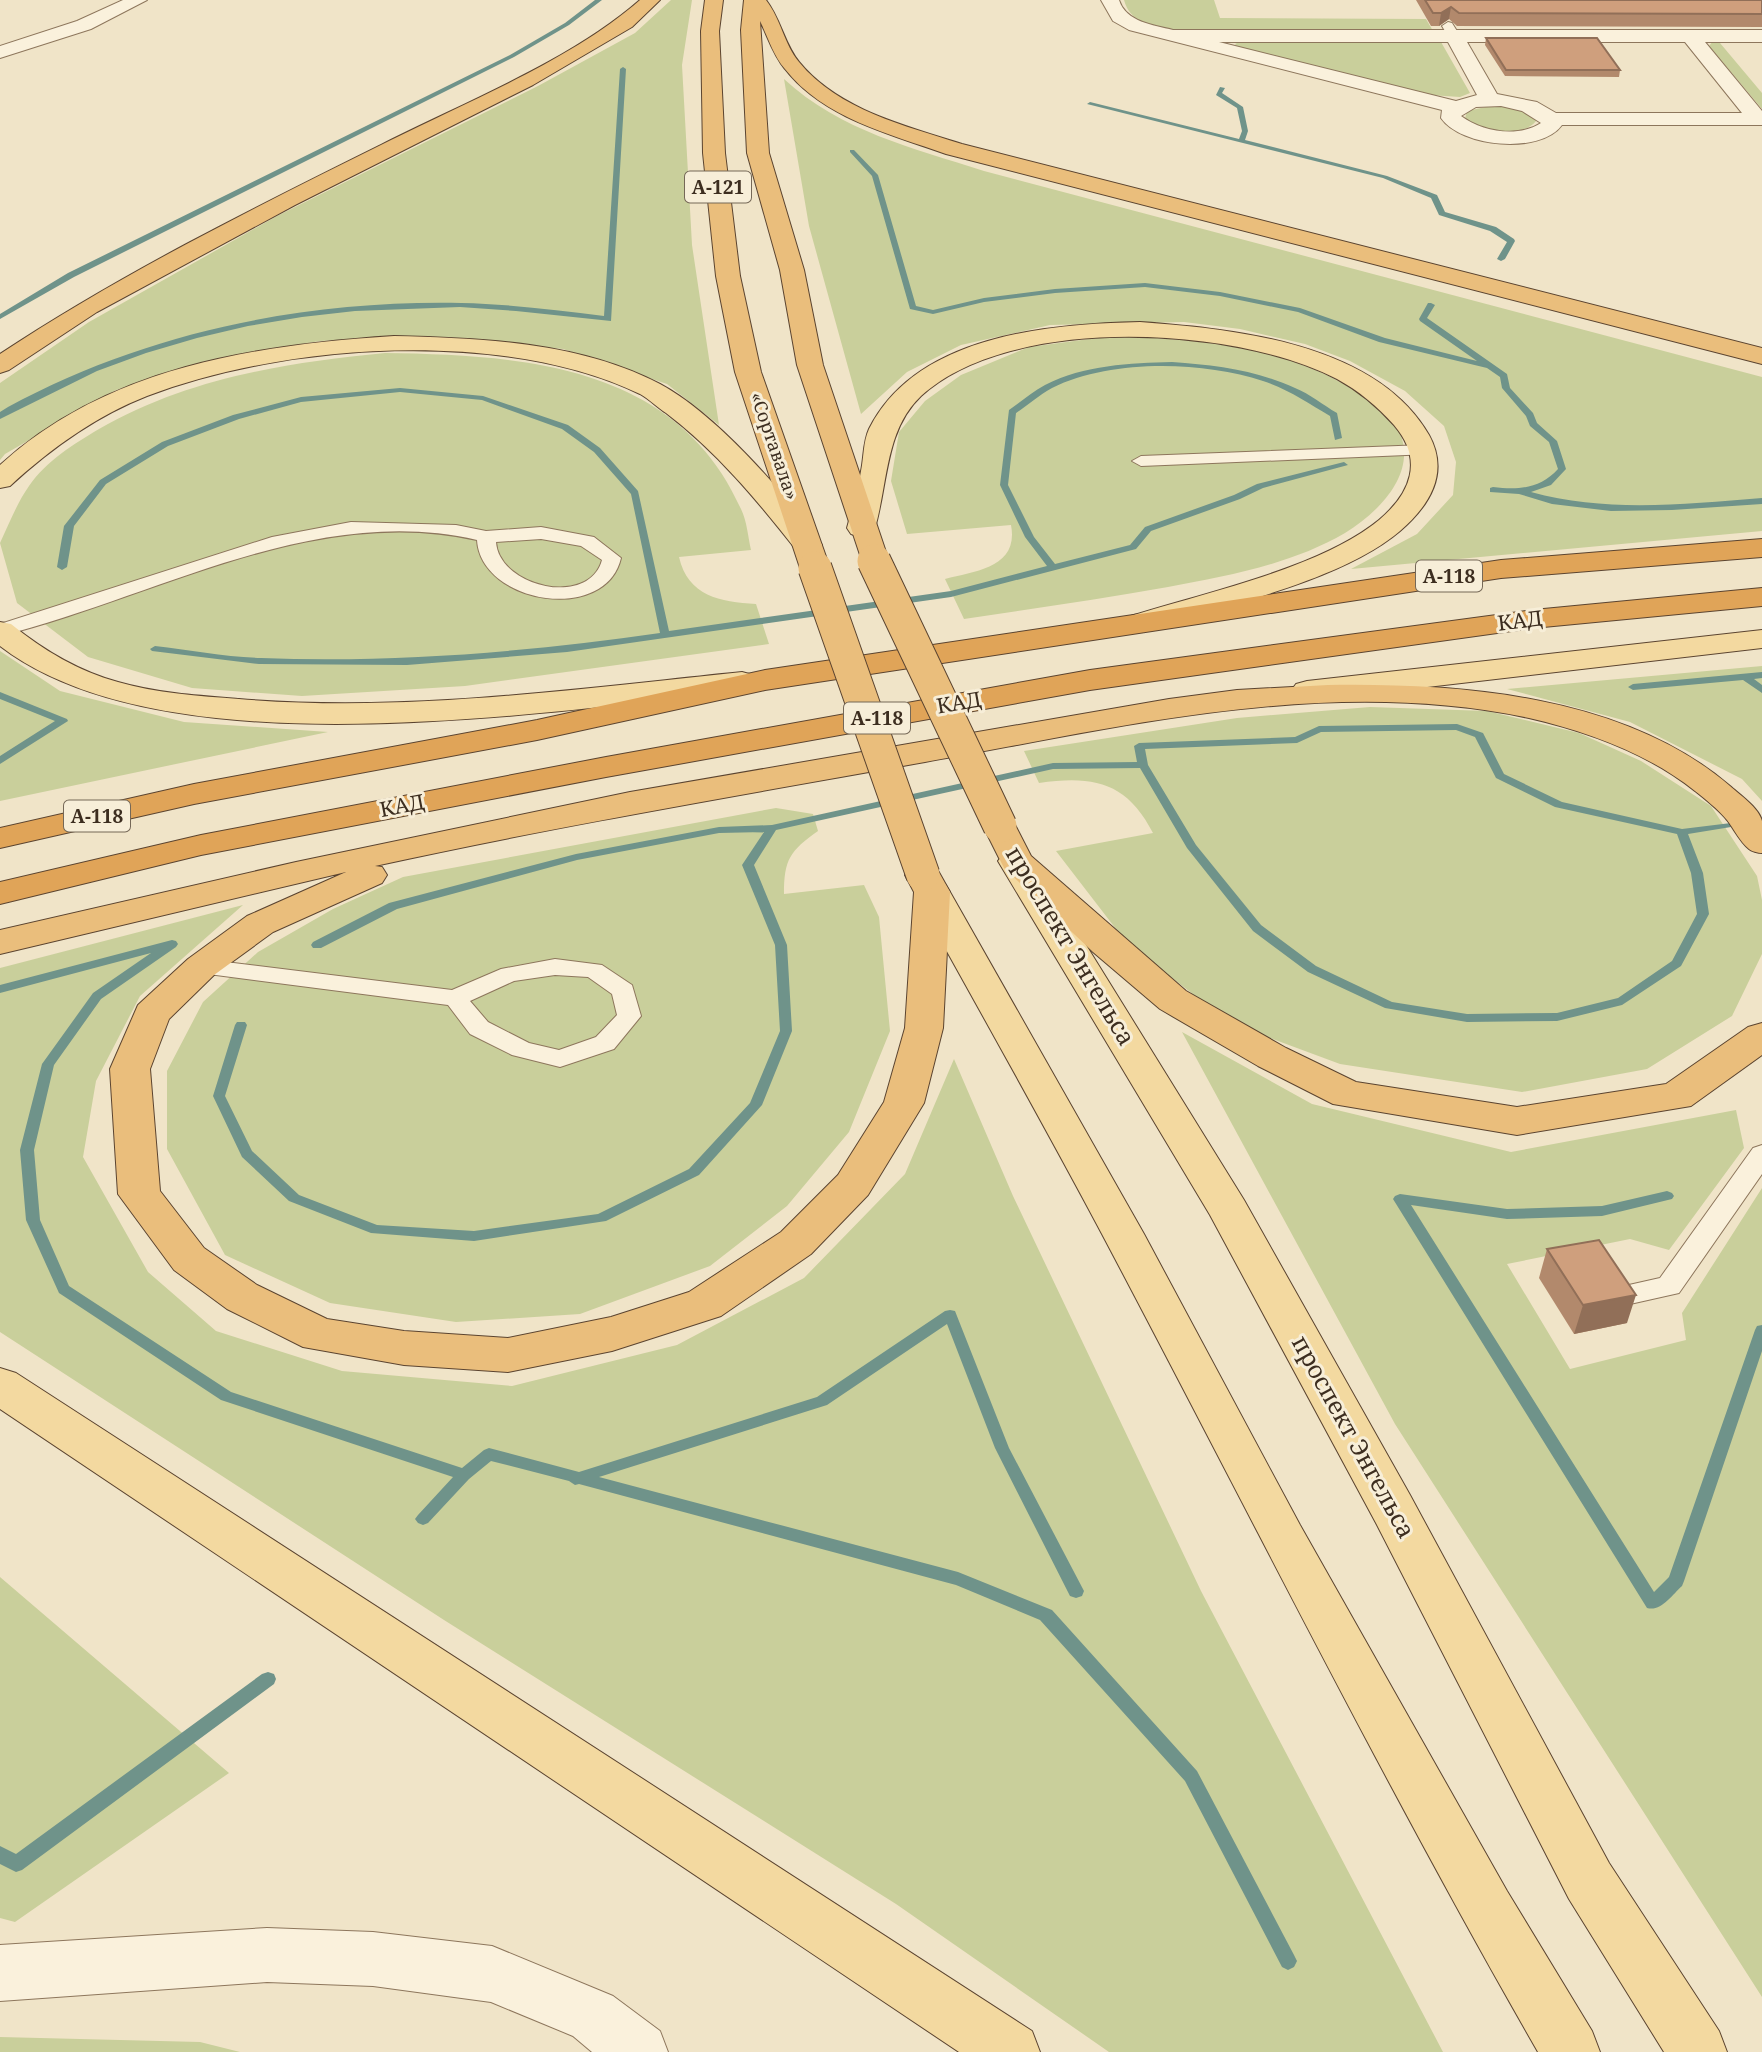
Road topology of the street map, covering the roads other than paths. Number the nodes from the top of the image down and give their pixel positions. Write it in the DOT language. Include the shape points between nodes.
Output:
graph roads {
  1 [pos="138,0"];
  2 [pos="651,0"];
  3 [pos="714,0"];
  4 [pos="754,0"];
  5 [pos="1110,0"];
  6 [pos="1451,31"];
  7 [pos="1688,31"];
  8 [pos="1172,36"];
  9 [pos="1762,36"];
  10 [pos="0,51"];
  11 [pos="1491,101"];
  12 [pos="1457,107"];
  13 [pos="1551,118"];
  14 [pos="1760,119"];
  15 [pos="1762,356"];
  16 [pos="0,365"];
  17 [pos="1424,450"];
  18 [pos="1141,461"];
  19 [pos="0,480"];
  20 [pos="861,528"];
  21 [pos="486,537"];
  22 [pos="1762,548"];
  23 [pos="811,556"];
  24 [pos="1762,597"];
  25 [pos="1139,622"];
  26 [pos="0,630"];
  27 [pos="1762,639"];
  28 [pos="765,680"];
  29 [pos="1212,702"];
  30 [pos="596,809"];
  31 [pos="0,838"];
  32 [pos="1762,843"];
  33 [pos="1016,861"];
  34 [pos="928,883"];
  35 [pos="0,893"];
  36 [pos="0,942"];
  37 [pos="201,967"];
  38 [pos="455,998"];
  39 [pos="1762,1036"];
  40 [pos="1762,1154"];
  41 [pos="1630,1294"];
  42 [pos="0,1386"];
  43 [pos="0,1973"];
  44 [pos="639,2052"];
  45 [pos="1011,2052"];
  46 [pos="1571,2052"];
  47 [pos="1698,2052"];
  1 -- 10 [label="street" via="84,25"];
  2 -- 16 [label="highway" via="625,23 526,81 287,200 88,307"];
  3 -- 23 [label="highway, «Сортавала» / А-121" via="710,31 714,153 729,276 748,372"];
  4 -- 15 [label="highway" via="792,66 820,92 870,120 954,149"];
  4 -- 20 [label="highway, А-121" via="750,30 758,153 792,270 810,365"];
  5 -- 8 [label="street" via="1112,10 1130,24"];
  6 -- 7 [label="street"];
  6 -- 8 [label="street"];
  6 -- 11 [label="street"];
  7 -- 9 [label="street"];
  7 -- 14 [label="street"];
  8 -- 12 [label="street"];
  11 -- 12 [label="street"];
  11 -- 13 [label="street" via="1535,108"];
  12 -- 13 [label="street" via="1451,118 1484,134 1535,134 1552,125"];
  13 -- 14 [label="street"];
  17 -- 18 [label="lane"];
  17 -- 20 [label="main road" via="1400,410 1370,386 1335,367 1282,350 1160,330 1054,334 960,361 916,387 881,431"];
  17 -- 25 [label="main road" via="1423,484 1378,534 1285,575"];
  19 -- 23 [label="main road" via="24,457 69,427 135,392 181,377 231,363 323,348 449,345 555,356 651,390 715,438 762,487"];
  20 -- 33 [label="highway, проспект Энгельса / А-121, bridge"];
  21 -- 21 [label="lane" via="541,533 587,541 612,558 606,575 586,588 545,592 507,579 488,557"];
  21 -- 26 [label="lane" via="411,526 339,529 279,541"];
  22 -- 25 [label="highway, А-118" via="1501,569"];
  23 -- 34 [label="highway, «Сортавала», bridge"];
  24 -- 35 [label="highway, КАД / А-118" via="1532,619 1090,680 201,845"];
  25 -- 28 [label="highway, А-118"];
  26 -- 28 [label="main road" via="61,672 121,692 196,704 307,713 454,708"];
  27 -- 29 [label="main road"];
  28 -- 31 [label="highway, А-118" via="537,730 194,794"];
  29 -- 30 [label="highway"];
  29 -- 32 [label="highway" via="1327,696 1449,697 1530,708 1618,734 1695,773 1753,828"];
  30 -- 36 [label="highway" via="210,891"];
  30 -- 37 [label="highway" via="407,859 260,924"];
  33 -- 39 [label="highway" via="1173,1000 1347,1094 1517,1121 1676,1096"];
  33 -- 47 [label="main road, проспект Энгельса" via="1229,1211 1589,1881"];
  34 -- 37 [label="highway" via="924,1028 904,1103 853,1185 796,1243 705,1304 612,1334 508,1355 404,1348 319,1335 242,1297 189,1259 139,1194 130,1069 152,1014"];
  34 -- 46 [label="main road" via="1123,1234 1289,1551 1487,1910"];
  37 -- 38 [label="lane"];
  38 -- 38 [label="lane" via="479,1028 521,1049 560,1059 604,1043 629,1016 622,990 594,970 555,967 509,974"];
  40 -- 41 [label="lane" via="1669,1286"];
  42 -- 45 [label="main road"];
  43 -- 44 [label="street" via="267,1955 373,1959 492,1974 593,2016"];
}
